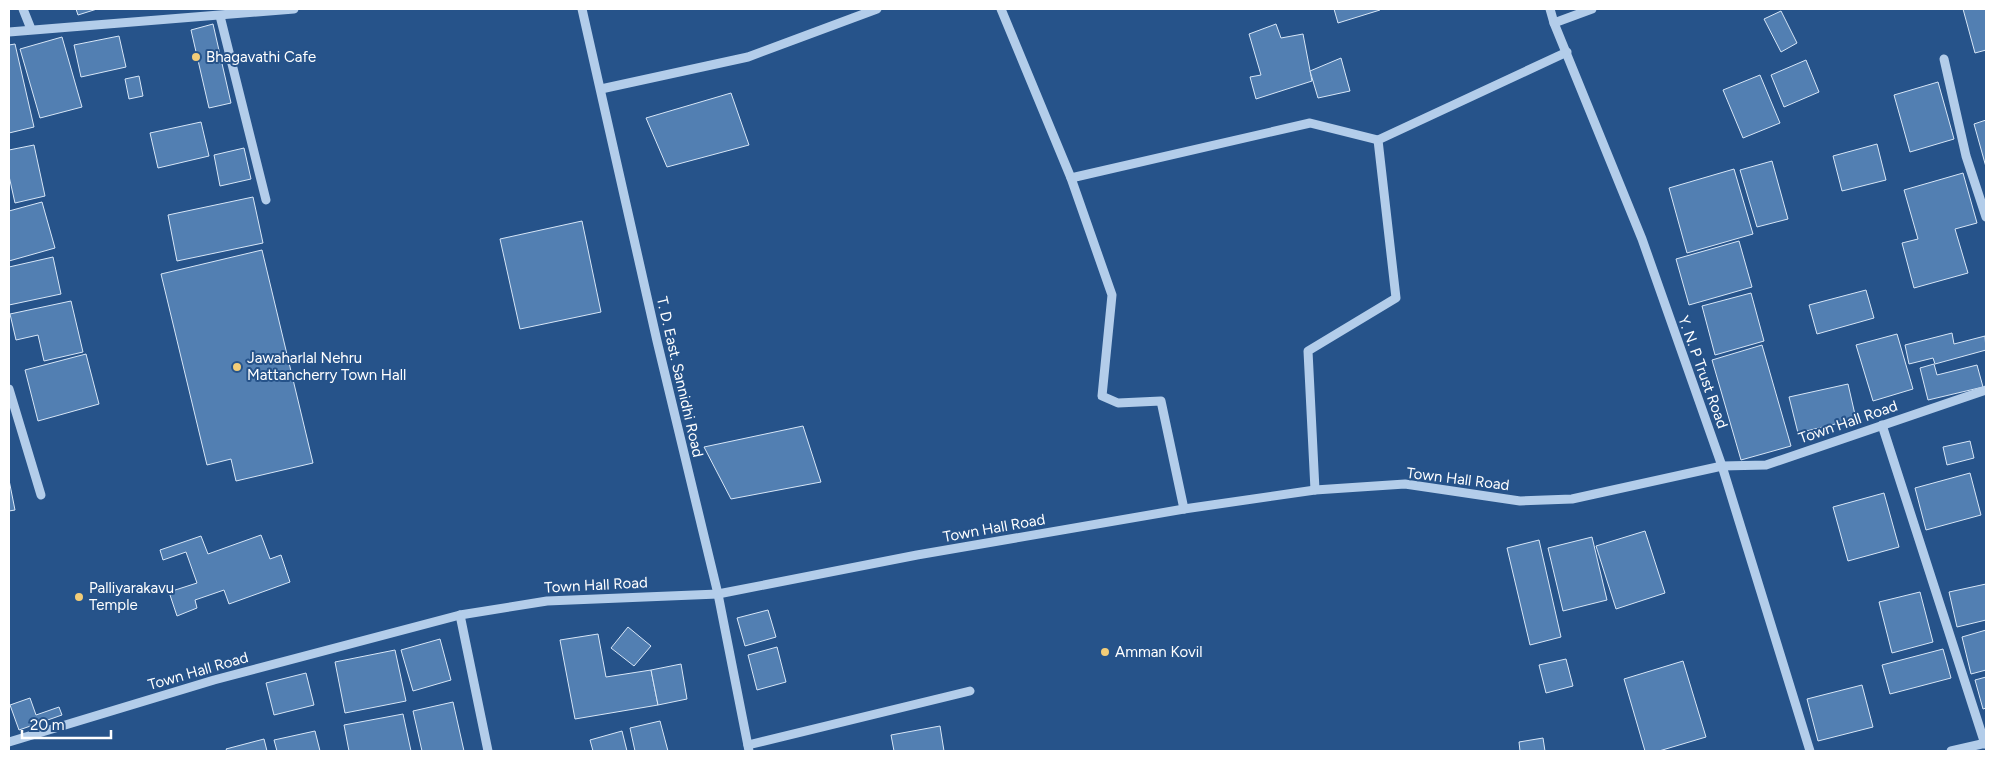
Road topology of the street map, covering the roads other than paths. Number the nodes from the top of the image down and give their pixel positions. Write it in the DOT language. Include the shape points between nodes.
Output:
graph roads {
  1 [pos="23,9"];
  2 [pos="292,9"];
  3 [pos="582,9"];
  4 [pos="877,9"];
  5 [pos="1001,9"];
  6 [pos="1550,9"];
  7 [pos="1592,9"];
  8 [pos="220,16"];
  9 [pos="1554,23"];
  10 [pos="31,30"];
  11 [pos="9,32"];
  12 [pos="1567,52"];
  13 [pos="1944,59"];
  14 [pos="601,89"];
  15 [pos="1378,140"];
  16 [pos="1071,178"];
  17 [pos="266,200"];
  18 [pos="1986,217"];
  19 [pos="9,389"];
  20 [pos="1986,390"];
  21 [pos="1882,425"];
  22 [pos="1722,466"];
  23 [pos="1315,490"];
  24 [pos="41,495"];
  25 [pos="1184,508"];
  26 [pos="718,594"];
  27 [pos="460,615"];
  28 [pos="970,691"];
  29 [pos="9,742"];
  30 [pos="1986,743"];
  31 [pos="748,748"];
  32 [pos="488,751"];
  33 [pos="1810,751"];
  34 [pos="1952,751"];
  1 -- 10 [label="street"];
  2 -- 8 [label="street"];
  3 -- 14 [label="street, T. D. East. Sannidhi Road"];
  4 -- 14 [label="street" via="748,57"];
  5 -- 16 [label="street"];
  6 -- 9 [label="street, Y. N. P Trust Road"];
  7 -- 9 [label="street"];
  8 -- 10 [label="street"];
  8 -- 17 [label="street"];
  9 -- 12 [label="street, Y. N. P Trust Road"];
  10 -- 11 [label="street"];
  12 -- 15 [label="street"];
  12 -- 22 [label="street, Y. N. P Trust Road" via="1642,239"];
  13 -- 18 [label="street" via="1966,156"];
  14 -- 26 [label="street, T. D. East. Sannidhi Road"];
  15 -- 16 [label="street" via="1310,124"];
  15 -- 23 [label="street" via="1396,298 1308,351"];
  16 -- 25 [label="street" via="1112,295 1102,396 1118,403 1161,402"];
  19 -- 24 [label="street"];
  20 -- 21 [label="street, Town Hall Road"];
  21 -- 22 [label="street, Town Hall Road" via="1766,464"];
  21 -- 30 [label="street"];
  22 -- 23 [label="street, Town Hall Road" via="1572,499 1520,500 1406,484"];
  22 -- 33 [label="street, Y. N. P Trust Road"];
  23 -- 25 [label="street, Town Hall Road"];
  25 -- 26 [label="street, Town Hall Road"];
  26 -- 27 [label="street, Town Hall Road" via="547,600"];
  26 -- 31 [label="street, T. D. East. Sannidhi Road"];
  27 -- 29 [label="street, Town Hall Road" via="214,680"];
  27 -- 32 [label="street"];
  28 -- 31 [label="street"];
  30 -- 34 [label="street"];
}
